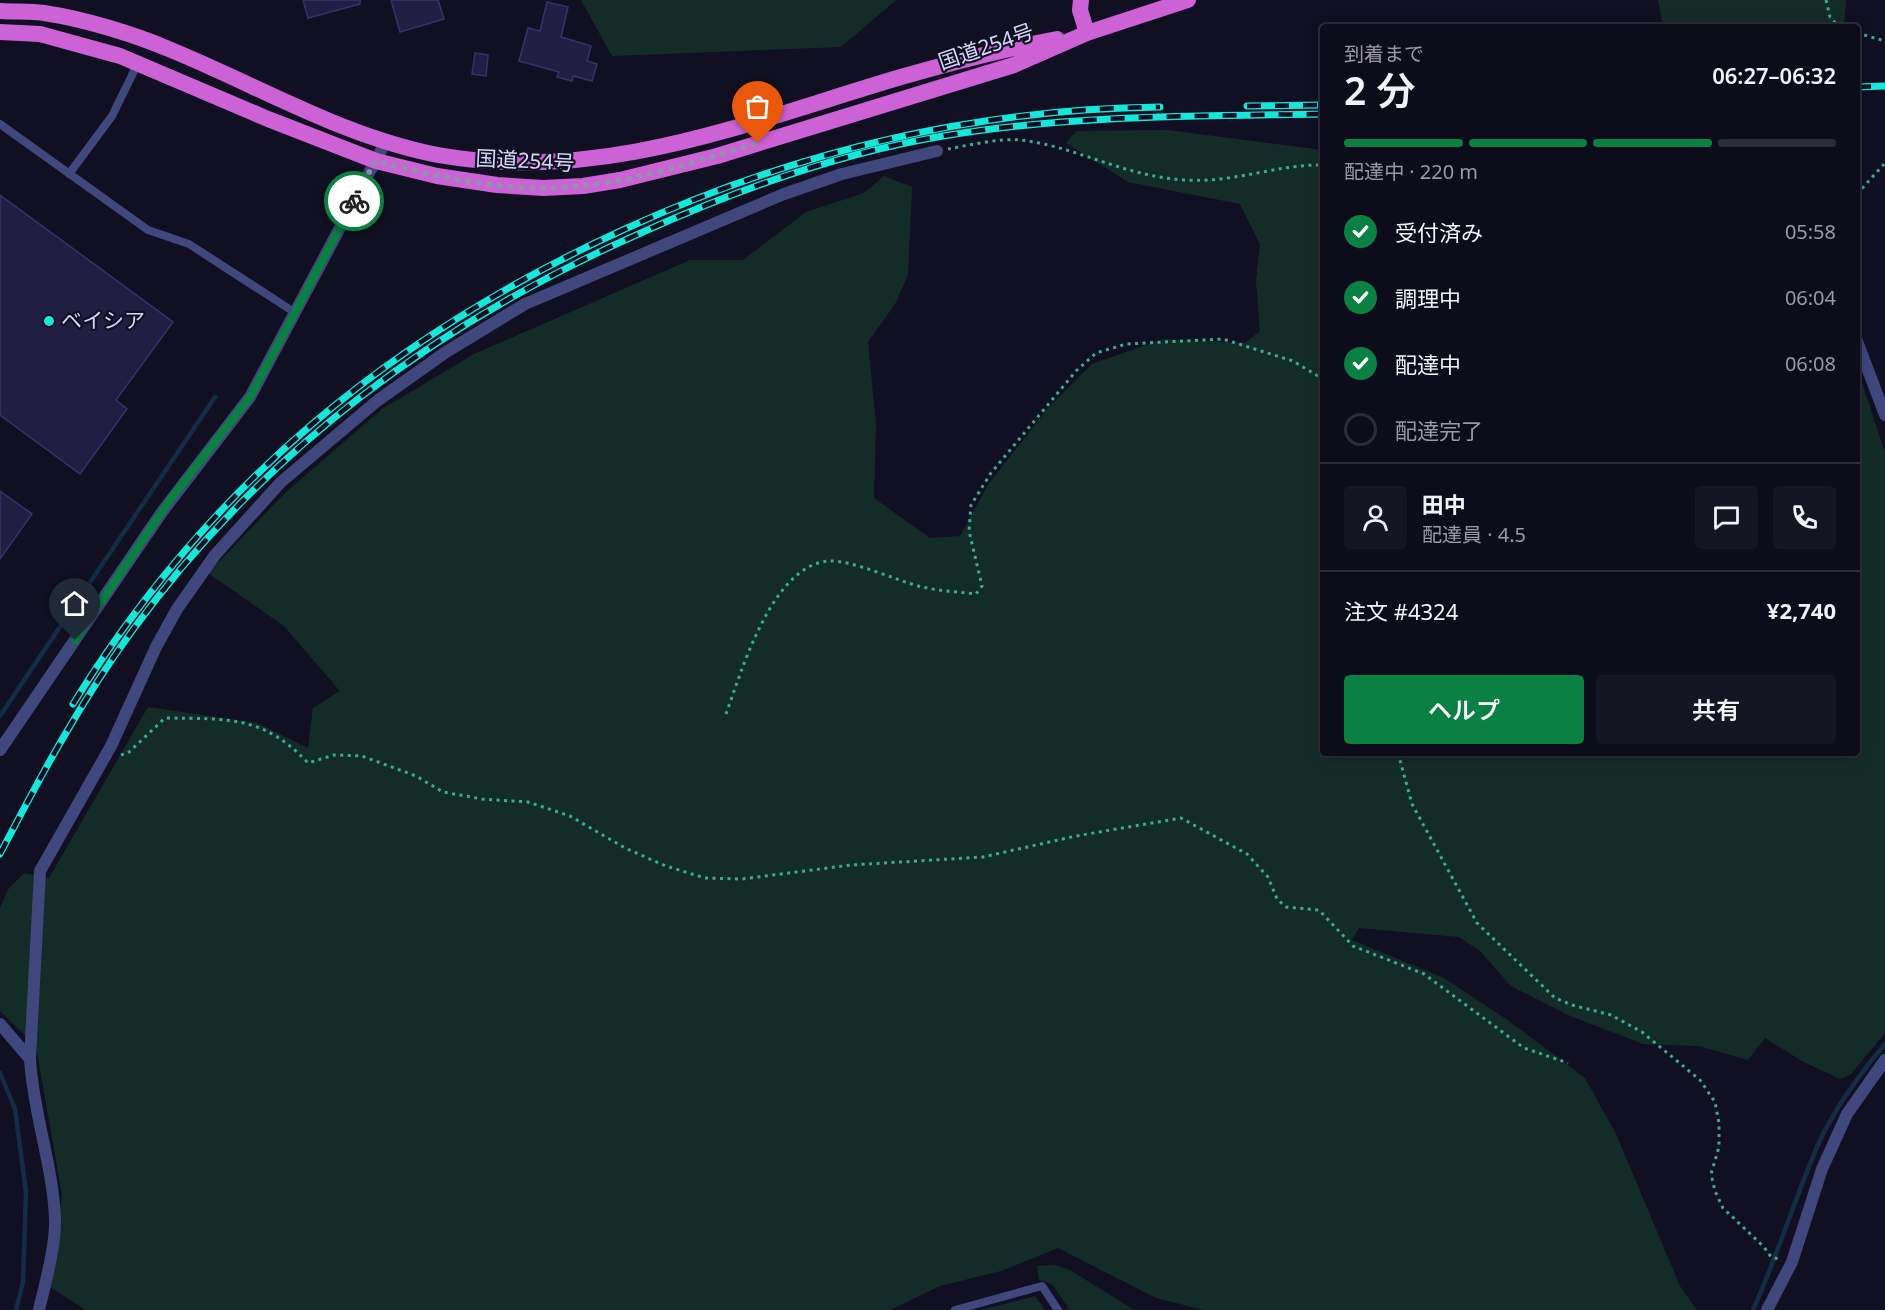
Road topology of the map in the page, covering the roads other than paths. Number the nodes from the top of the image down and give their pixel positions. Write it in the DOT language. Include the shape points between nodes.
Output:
graph roads {
  1 [pos="1081,0"];
  2 [pos="1188,0"];
  3 [pos="0,10"];
  4 [pos="0,32"];
  5 [pos="1087,33"];
  6 [pos="138,63"];
  7 [pos="0,124"];
  8 [pos="385,143"];
  9 [pos="937,151"];
  10 [pos="375,161"];
  11 [pos="69,174"];
  12 [pos="294,312"];
  13 [pos="1860,349"];
  14 [pos="1885,415"];
  15 [pos="0,750"];
  16 [pos="0,1024"];
  17 [pos="30,1059"];
  18 [pos="1885,1060"];
  19 [pos="39,1310"];
  20 [pos="955,1310"];
  21 [pos="1058,1310"];
  22 [pos="1767,1310"];
  1 -- 5 [label="highway"];
  2 -- 5 [label="highway"];
  3 -- 8 [label="highway, 国道254号" via="43,13 144,40"];
  4 -- 6 [label="highway, 国道254号" via="40,34"];
  5 -- 8 [label="highway, 国道254号" via="1003,49 661,149 587,160 506,162 440,155"];
  5 -- 10 [label="highway, 国道254号" via="1014,65 717,156 620,180 543,188 497,185"];
  6 -- 10 [label="highway, 国道254号"];
  6 -- 11 [label="lane" via="112,116"];
  7 -- 11 [label="lane"];
  8 -- 10 [label="street"];
  9 -- 17 [label="street" via="842,174 784,194 547,294 484,327 377,401 281,482 198,576 156,647 102,762 40,872"];
  10 -- 12 [label="street"];
  11 -- 12 [label="lane" via="148,230 189,244"];
  12 -- 15 [label="street" via="238,416 162,512"];
  13 -- 14 [label="street"];
  16 -- 17 [label="street"];
  17 -- 19 [label="street" via="55,1221"];
  18 -- 22 [label="street" via="1847,1114 1821,1169 1792,1262"];
  20 -- 21 [label="lane" via="1042,1286"];
}
